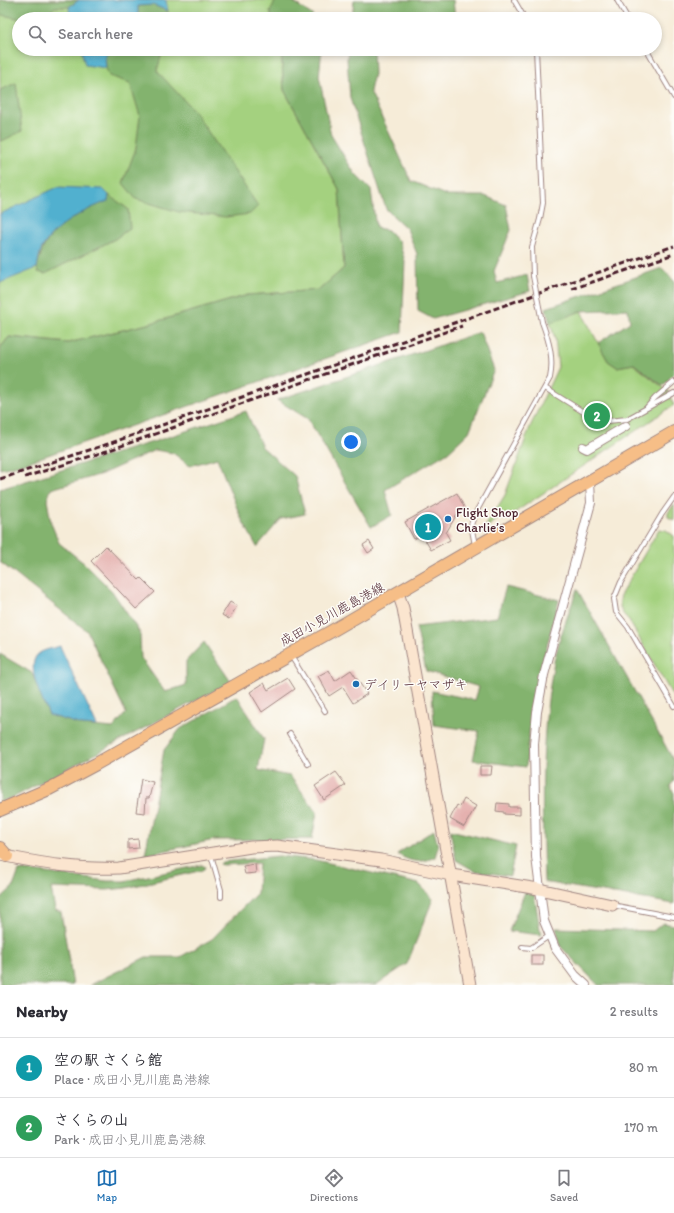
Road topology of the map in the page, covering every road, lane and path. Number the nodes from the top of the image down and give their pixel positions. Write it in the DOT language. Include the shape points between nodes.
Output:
graph roads {
  1 [pos="514,0"];
  2 [pos="617,0"];
  3 [pos="521,12"];
  4 [pos="624,12"];
  5 [pos="536,56"];
  6 [pos="650,56"];
  7 [pos="674,97"];
  8 [pos="674,382"];
  9 [pos="545,388"];
  10 [pos="674,393"];
  11 [pos="646,408"];
  12 [pos="626,426"];
  13 [pos="674,432"];
  14 [pos="583,447"];
  15 [pos="590,481"];
  16 [pos="674,497"];
  17 [pos="476,547"];
  18 [pos="398,593"];
  19 [pos="289,654"];
  20 [pos="674,706"];
  21 [pos="325,711"];
  22 [pos="290,734"];
  23 [pos="308,764"];
  24 [pos="1,811"];
  25 [pos="2,853"];
  26 [pos="211,854"];
  27 [pos="451,875"];
  28 [pos="539,889"];
  29 [pos="221,898"];
  30 [pos="612,905"];
  31 [pos="674,917"];
  32 [pos="549,936"];
  33 [pos="522,947"];
  34 [pos="470,985"];
  35 [pos="586,985"];
  1 -- 3 [label="lane"];
  2 -- 4 [label="lane"];
  5 -- 9 [label="lane, bridge" via="543,203 532,247 533,276 552,362 550,378"];
  6 -- 7 [label="lane"];
  8 -- 11 [label="lane"];
  9 -- 11 [label="lane" via="585,413 603,420 620,421"];
  9 -- 17 [label="lane" via="475,514 471,525"];
  10 -- 11 [label="lane"];
  12 -- 14 [label="street" via="587,449"];
  13 -- 15 [label="main road, 成田小見川鹿島港線"];
  15 -- 17 [label="main road, 成田小見川鹿島港線"];
  15 -- 28 [label="street" via="591,503 544,675 537,712 534,744 534,813"];
  16 -- 20 [label="lane" via="621,582 614,599 616,612 628,627"];
  17 -- 18 [label="main road, 成田小見川鹿島港線"];
  18 -- 19 [label="main road, 成田小見川鹿島港線"];
  18 -- 27 [label="street" via="403,608"];
  19 -- 21 [label="lane"];
  19 -- 24 [label="main road, 成田小見川鹿島港線" via="96,764"];
  22 -- 23 [label="lane"];
  25 -- 26 [label="street" via="76,868 101,869"];
  26 -- 27 [label="street" via="251,847 277,846 381,860"];
  26 -- 29 [label="lane"];
  27 -- 28 [label="street"];
  27 -- 34 [label="street"];
  28 -- 30 [label="street"];
  28 -- 32 [label="street"];
  30 -- 31 [label="lane"];
  32 -- 33 [label="lane" via="531,948"];
  32 -- 35 [label="street" via="565,962"];
}
